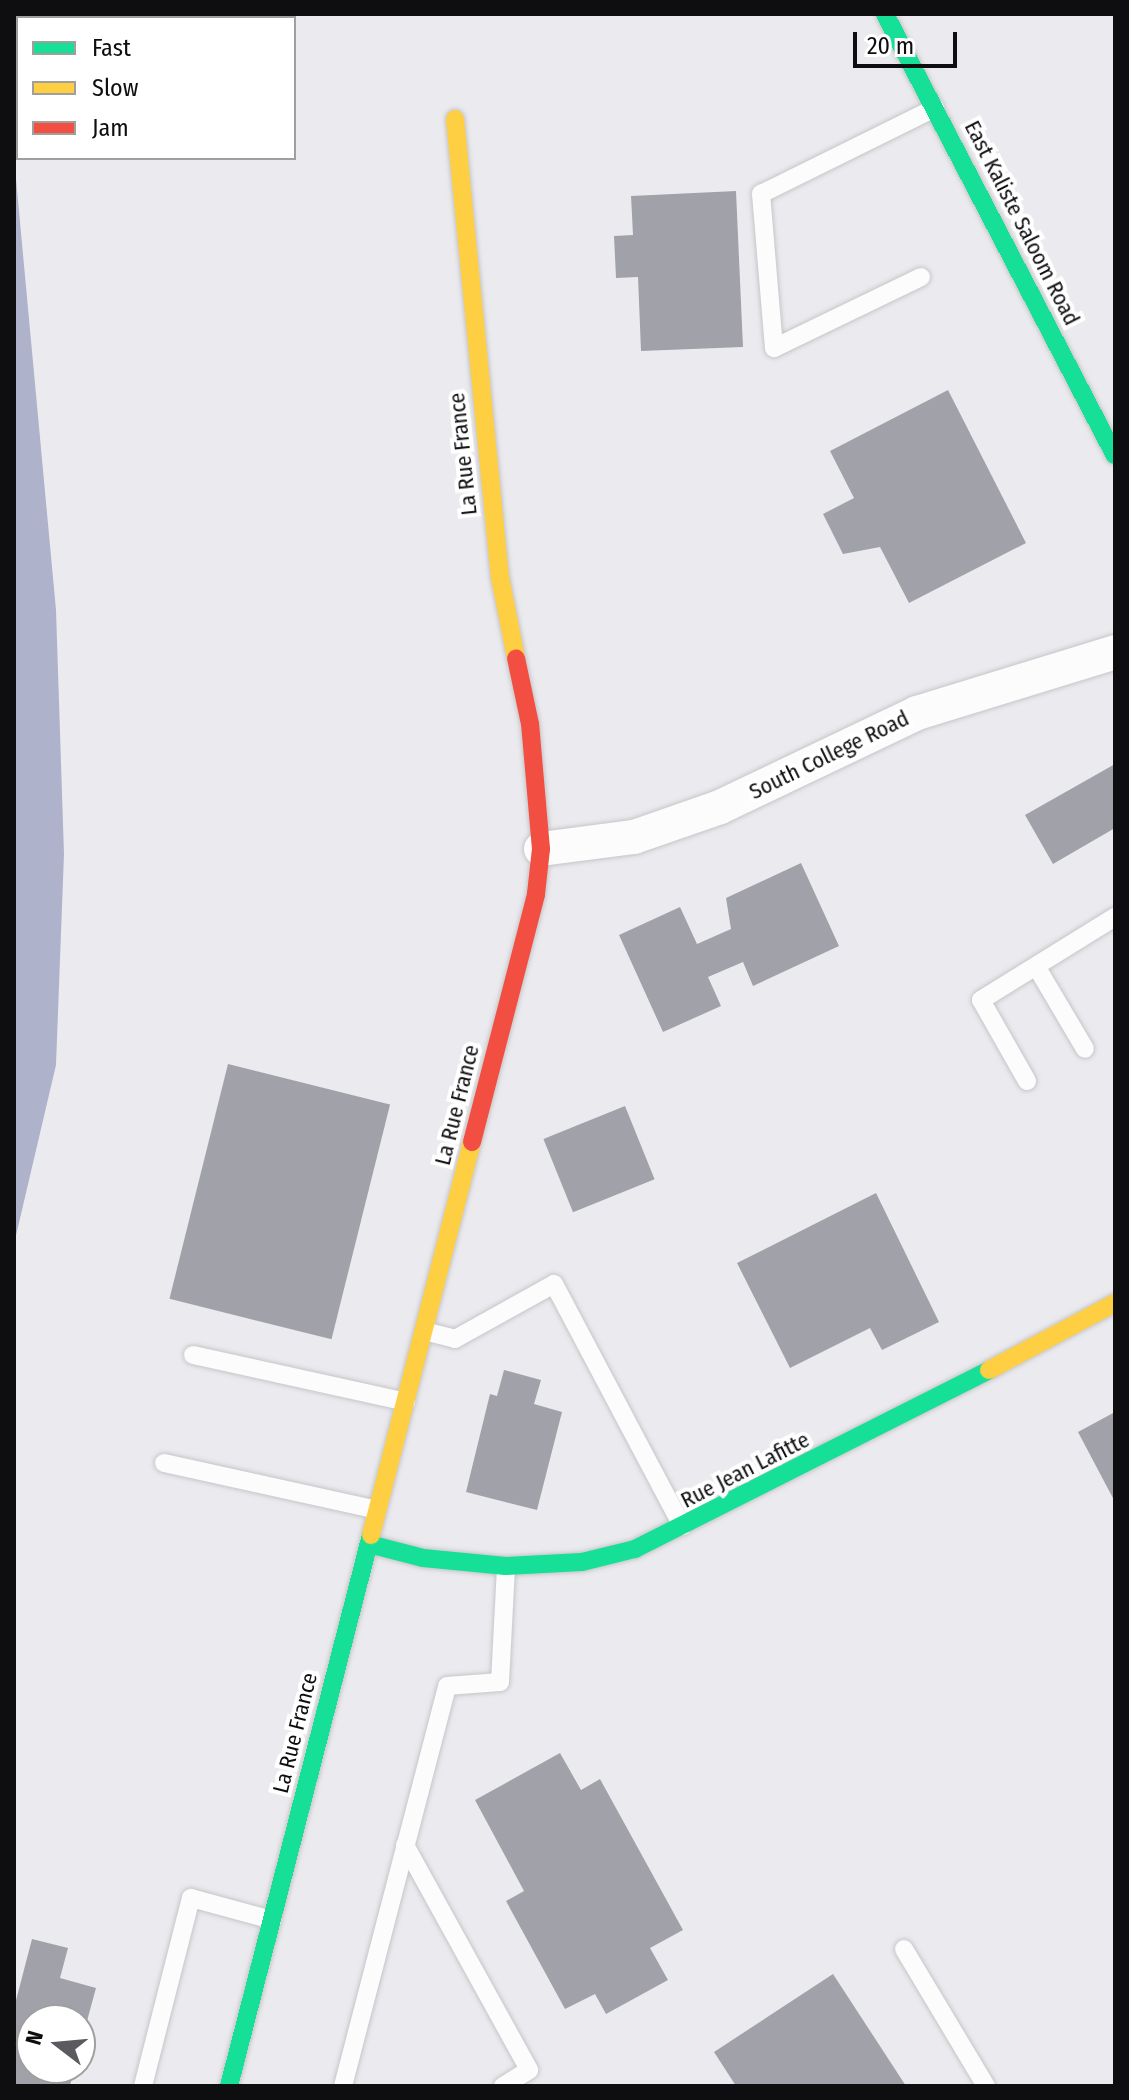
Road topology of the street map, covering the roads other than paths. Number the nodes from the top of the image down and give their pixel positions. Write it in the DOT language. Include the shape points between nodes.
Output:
graph roads {
  1 [pos="885,14"];
  2 [pos="935,108"];
  3 [pos="455,119"];
  4 [pos="921,277"];
  5 [pos="1115,455"];
  6 [pos="1115,652"];
  7 [pos="541,849"];
  8 [pos="1115,917"];
  9 [pos="1036,966"];
  10 [pos="1085,1049"];
  11 [pos="1027,1081"];
  12 [pos="1115,1303"];
  13 [pos="424,1331"];
  14 [pos="193,1355"];
  15 [pos="406,1402"];
  16 [pos="164,1463"];
  17 [pos="377,1510"];
  18 [pos="684,1528"];
  19 [pos="369,1544"];
  20 [pos="506,1566"];
  21 [pos="405,1845"];
  22 [pos="272,1920"];
  23 [pos="904,1949"];
  24 [pos="143,2086"];
  25 [pos="229,2086"];
  26 [pos="343,2086"];
  27 [pos="503,2086"];
  28 [pos="986,2086"];
  1 -- 2 [label="street, East Kaliste Saloom Road"];
  2 -- 4 [label="lane" via="761,194 774,348"];
  2 -- 5 [label="street, East Kaliste Saloom Road"];
  3 -- 7 [label="street, La Rue France" via="500,577 530,724"];
  6 -- 7 [label="street, South College Road" via="917,713 691,817 588,848"];
  7 -- 13 [label="street, La Rue France" via="536,894"];
  8 -- 9 [label="lane"];
  9 -- 10 [label="lane"];
  9 -- 11 [label="lane" via="981,1000"];
  12 -- 18 [label="street, Rue Jean Lafitte"];
  13 -- 15 [label="street, La Rue France"];
  13 -- 18 [label="lane" via="455,1339 554,1284"];
  14 -- 15 [label="lane"];
  15 -- 17 [label="street, La Rue France"];
  16 -- 17 [label="lane"];
  17 -- 19 [label="street, La Rue France"];
  18 -- 20 [label="street, Rue Jean Lafitte" via="582,1562"];
  19 -- 20 [label="street, Rue Jean Lafitte" via="423,1558"];
  19 -- 22 [label="street, La Rue France"];
  20 -- 21 [label="lane" via="500,1682 447,1686"];
  21 -- 26 [label="lane"];
  21 -- 27 [label="lane" via="529,2070"];
  22 -- 24 [label="lane" via="191,1898"];
  22 -- 25 [label="street, La Rue France"];
  23 -- 28 [label="lane"];
}
